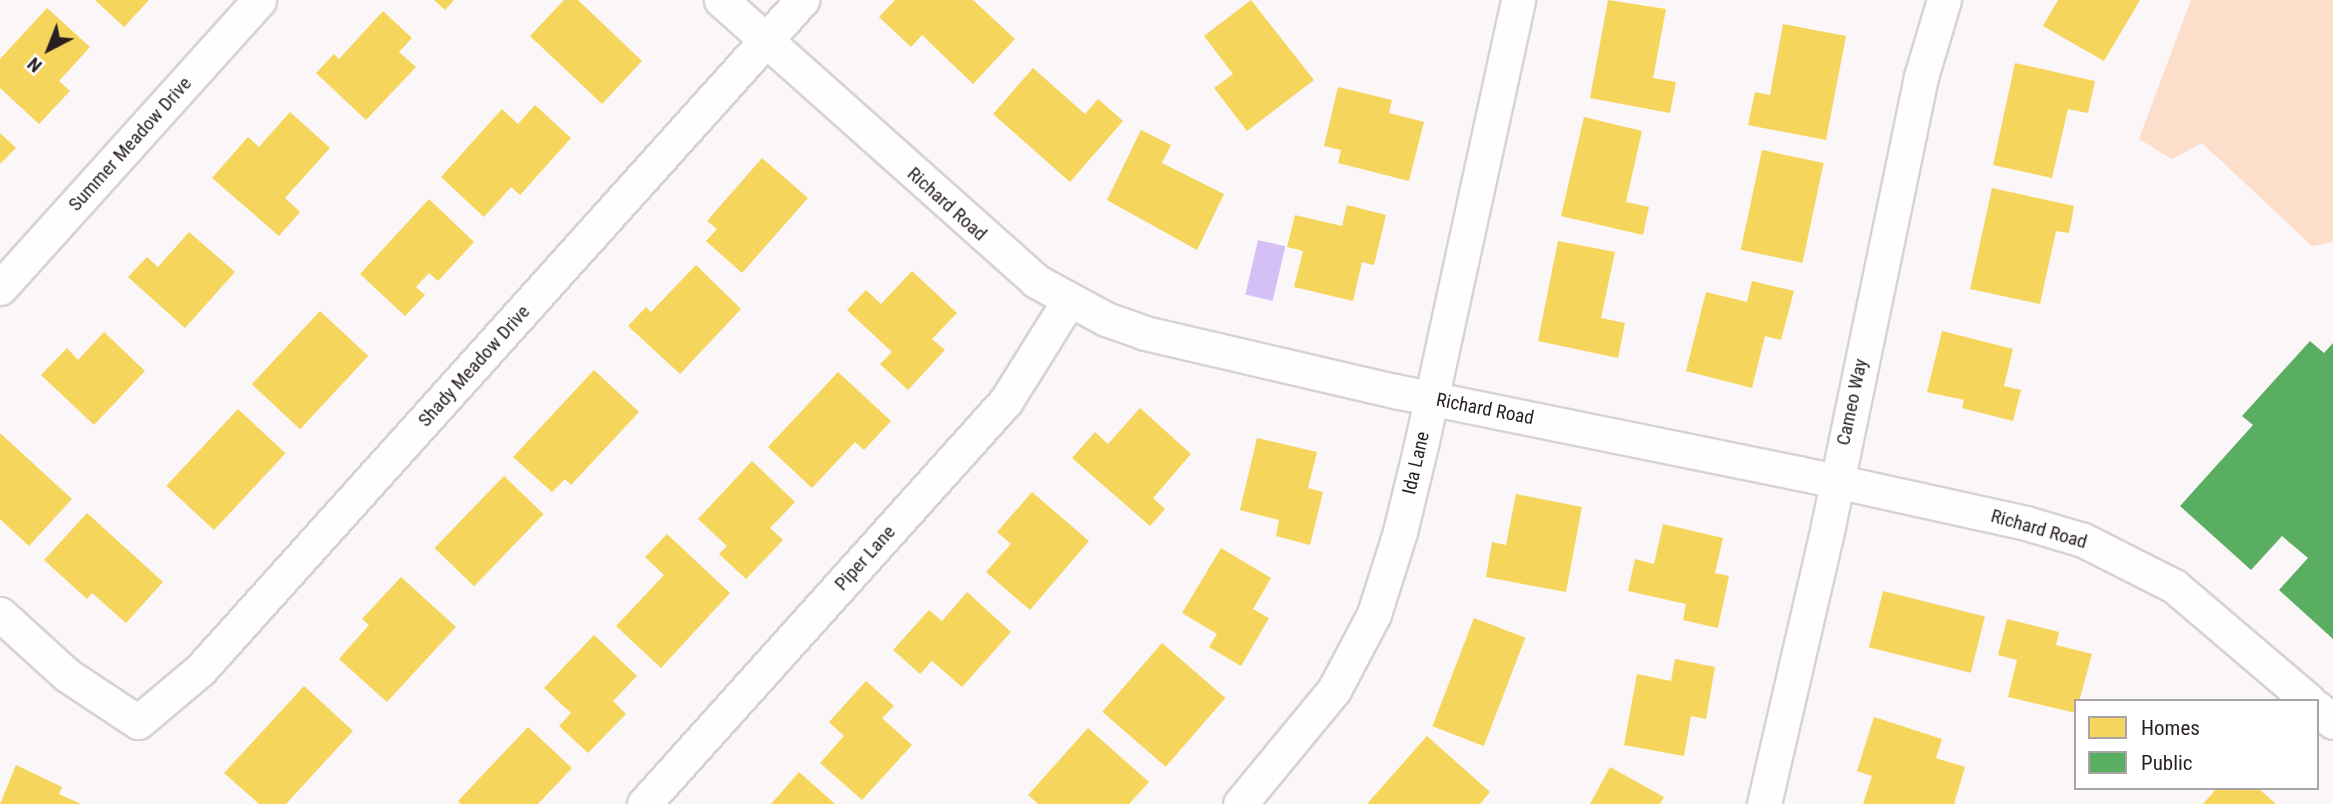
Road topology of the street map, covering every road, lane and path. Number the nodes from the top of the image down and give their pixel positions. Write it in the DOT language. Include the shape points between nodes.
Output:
graph roads {
  1 [pos="260,0"];
  2 [pos="721,0"];
  3 [pos="802,0"];
  4 [pos="1518,0"];
  5 [pos="1944,0"];
  6 [pos="766,40"];
  7 [pos="0,288"];
  8 [pos="1069,300"];
  9 [pos="1430,398"];
  10 [pos="1836,481"];
  11 [pos="0,614"];
  12 [pos="2307,699"];
  13 [pos="2319,710"];
  14 [pos="2333,722"];
  15 [pos="645,804"];
  16 [pos="1240,804"];
  17 [pos="1764,804"];
  1 -- 7 [label="street, Summer Meadow Drive"];
  2 -- 6 [label="street, Richard Road"];
  3 -- 6 [label="street, Shady Meadow Drive"];
  4 -- 9 [label="street, Ida Lane"];
  5 -- 10 [label="street, Cameo Way" via="1922,77"];
  6 -- 8 [label="street, Richard Road" via="997,249 1036,281"];
  6 -- 11 [label="street, Shady Meadow Drive" via="200,670 138,722 67,675"];
  8 -- 9 [label="street, Richard Road" via="1145,334"];
  8 -- 15 [label="street, Piper Lane" via="1006,401"];
  9 -- 10 [label="street, Richard Road"];
  9 -- 16 [label="street, Ida Lane" via="1400,532 1374,614 1334,690"];
  10 -- 12 [label="street, Richard Road" via="2026,523 2133,562 2220,622"];
  10 -- 17 [label="street, Cameo Way"];
  13 -- 14 [label="street"];
}
